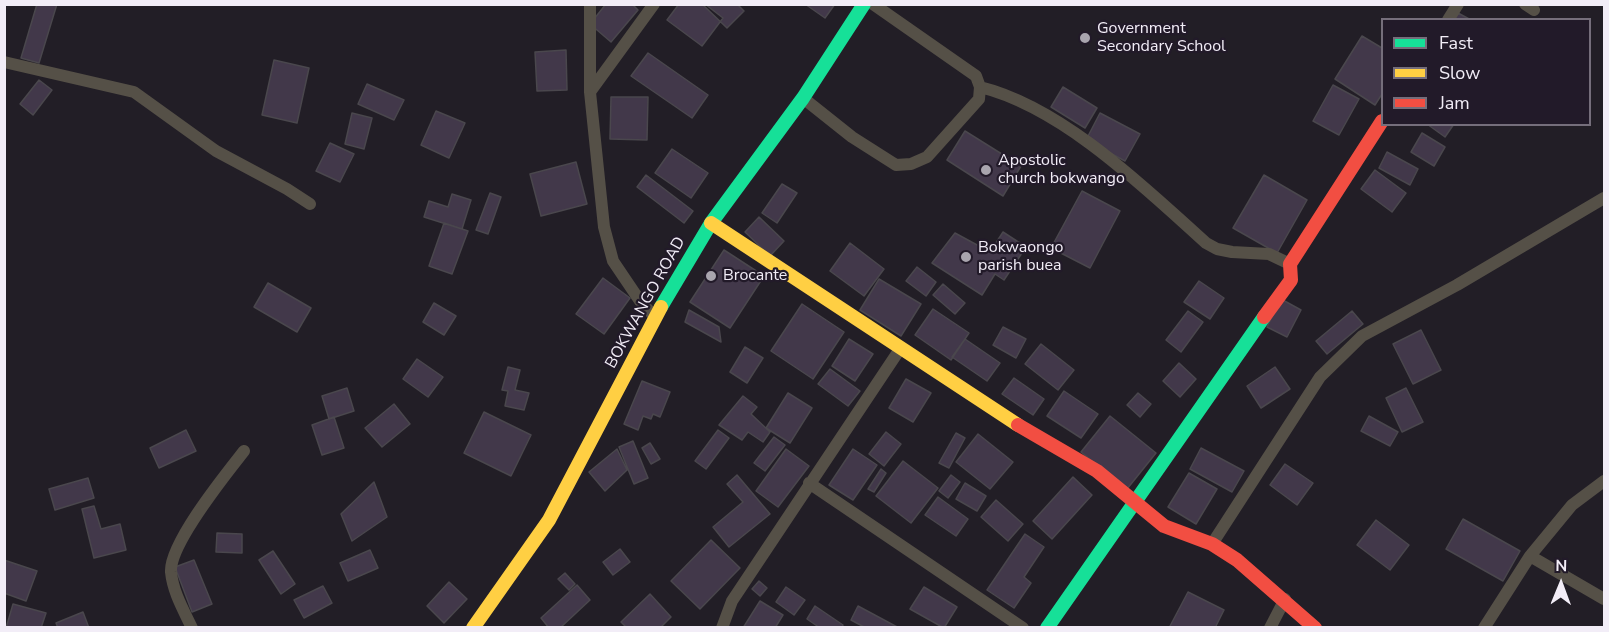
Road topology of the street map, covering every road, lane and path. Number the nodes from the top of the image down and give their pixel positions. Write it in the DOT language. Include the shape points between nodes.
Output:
graph roads {
  1 [pos="590,4"];
  2 [pos="654,4"];
  3 [pos="864,4"];
  4 [pos="873,4"];
  5 [pos="1458,4"];
  6 [pos="1449,18"];
  7 [pos="4,62"];
  8 [pos="981,87"];
  9 [pos="590,92"];
  10 [pos="803,98"];
  11 [pos="1381,124"];
  12 [pos="1605,198"];
  13 [pos="310,204"];
  14 [pos="711,223"];
  15 [pos="1290,264"];
  16 [pos="655,317"];
  17 [pos="900,349"];
  18 [pos="244,451"];
  19 [pos="1605,481"];
  20 [pos="809,483"];
  21 [pos="1135,503"];
  22 [pos="1212,544"];
  23 [pos="1530,556"];
  24 [pos="1285,599"];
  25 [pos="1605,599"];
  26 [pos="192,627"];
  27 [pos="473,627"];
  28 [pos="722,627"];
  29 [pos="1023,627"];
  30 [pos="1047,627"];
  31 [pos="1270,627"];
  32 [pos="1315,627"];
  33 [pos="1484,627"];
  1 -- 9 [label="street"];
  2 -- 9 [label="street"];
  3 -- 10 [label="street, BOKWANGO ROAD"];
  4 -- 8 [label="street" via="976,76"];
  5 -- 6 [label="street"];
  7 -- 13 [label="street" via="134,92 216,152"];
  8 -- 10 [label="street" via="979,99 927,157 896,165 852,137"];
  8 -- 15 [label="street" via="1008,93 1062,124 1138,182 1206,243 1217,249 1269,254"];
  9 -- 16 [label="street" via="604,227 613,261 639,301"];
  10 -- 14 [label="street, BOKWANGO ROAD"];
  11 -- 15 [label="street"];
  12 -- 22 [label="street" via="1362,336 1320,377"];
  14 -- 16 [label="street, BOKWANGO ROAD"];
  14 -- 17 [label="street"];
  15 -- 21 [label="street" via="1291,280 1226,366"];
  16 -- 27 [label="street, BOKWANGO ROAD" via="549,520"];
  17 -- 20 [label="street"];
  17 -- 21 [label="street" via="1023,429 1097,471"];
  18 -- 26 [label="street" via="176,549 171,569 175,593"];
  19 -- 23 [label="street" via="1572,505"];
  20 -- 28 [label="street" via="732,601"];
  20 -- 29 [label="street"];
  21 -- 22 [label="street" via="1164,526"];
  21 -- 30 [label="street"];
  22 -- 24 [label="street"];
  23 -- 25 [label="street"];
  23 -- 33 [label="street"];
  24 -- 31 [label="street"];
  24 -- 32 [label="street"];
}
